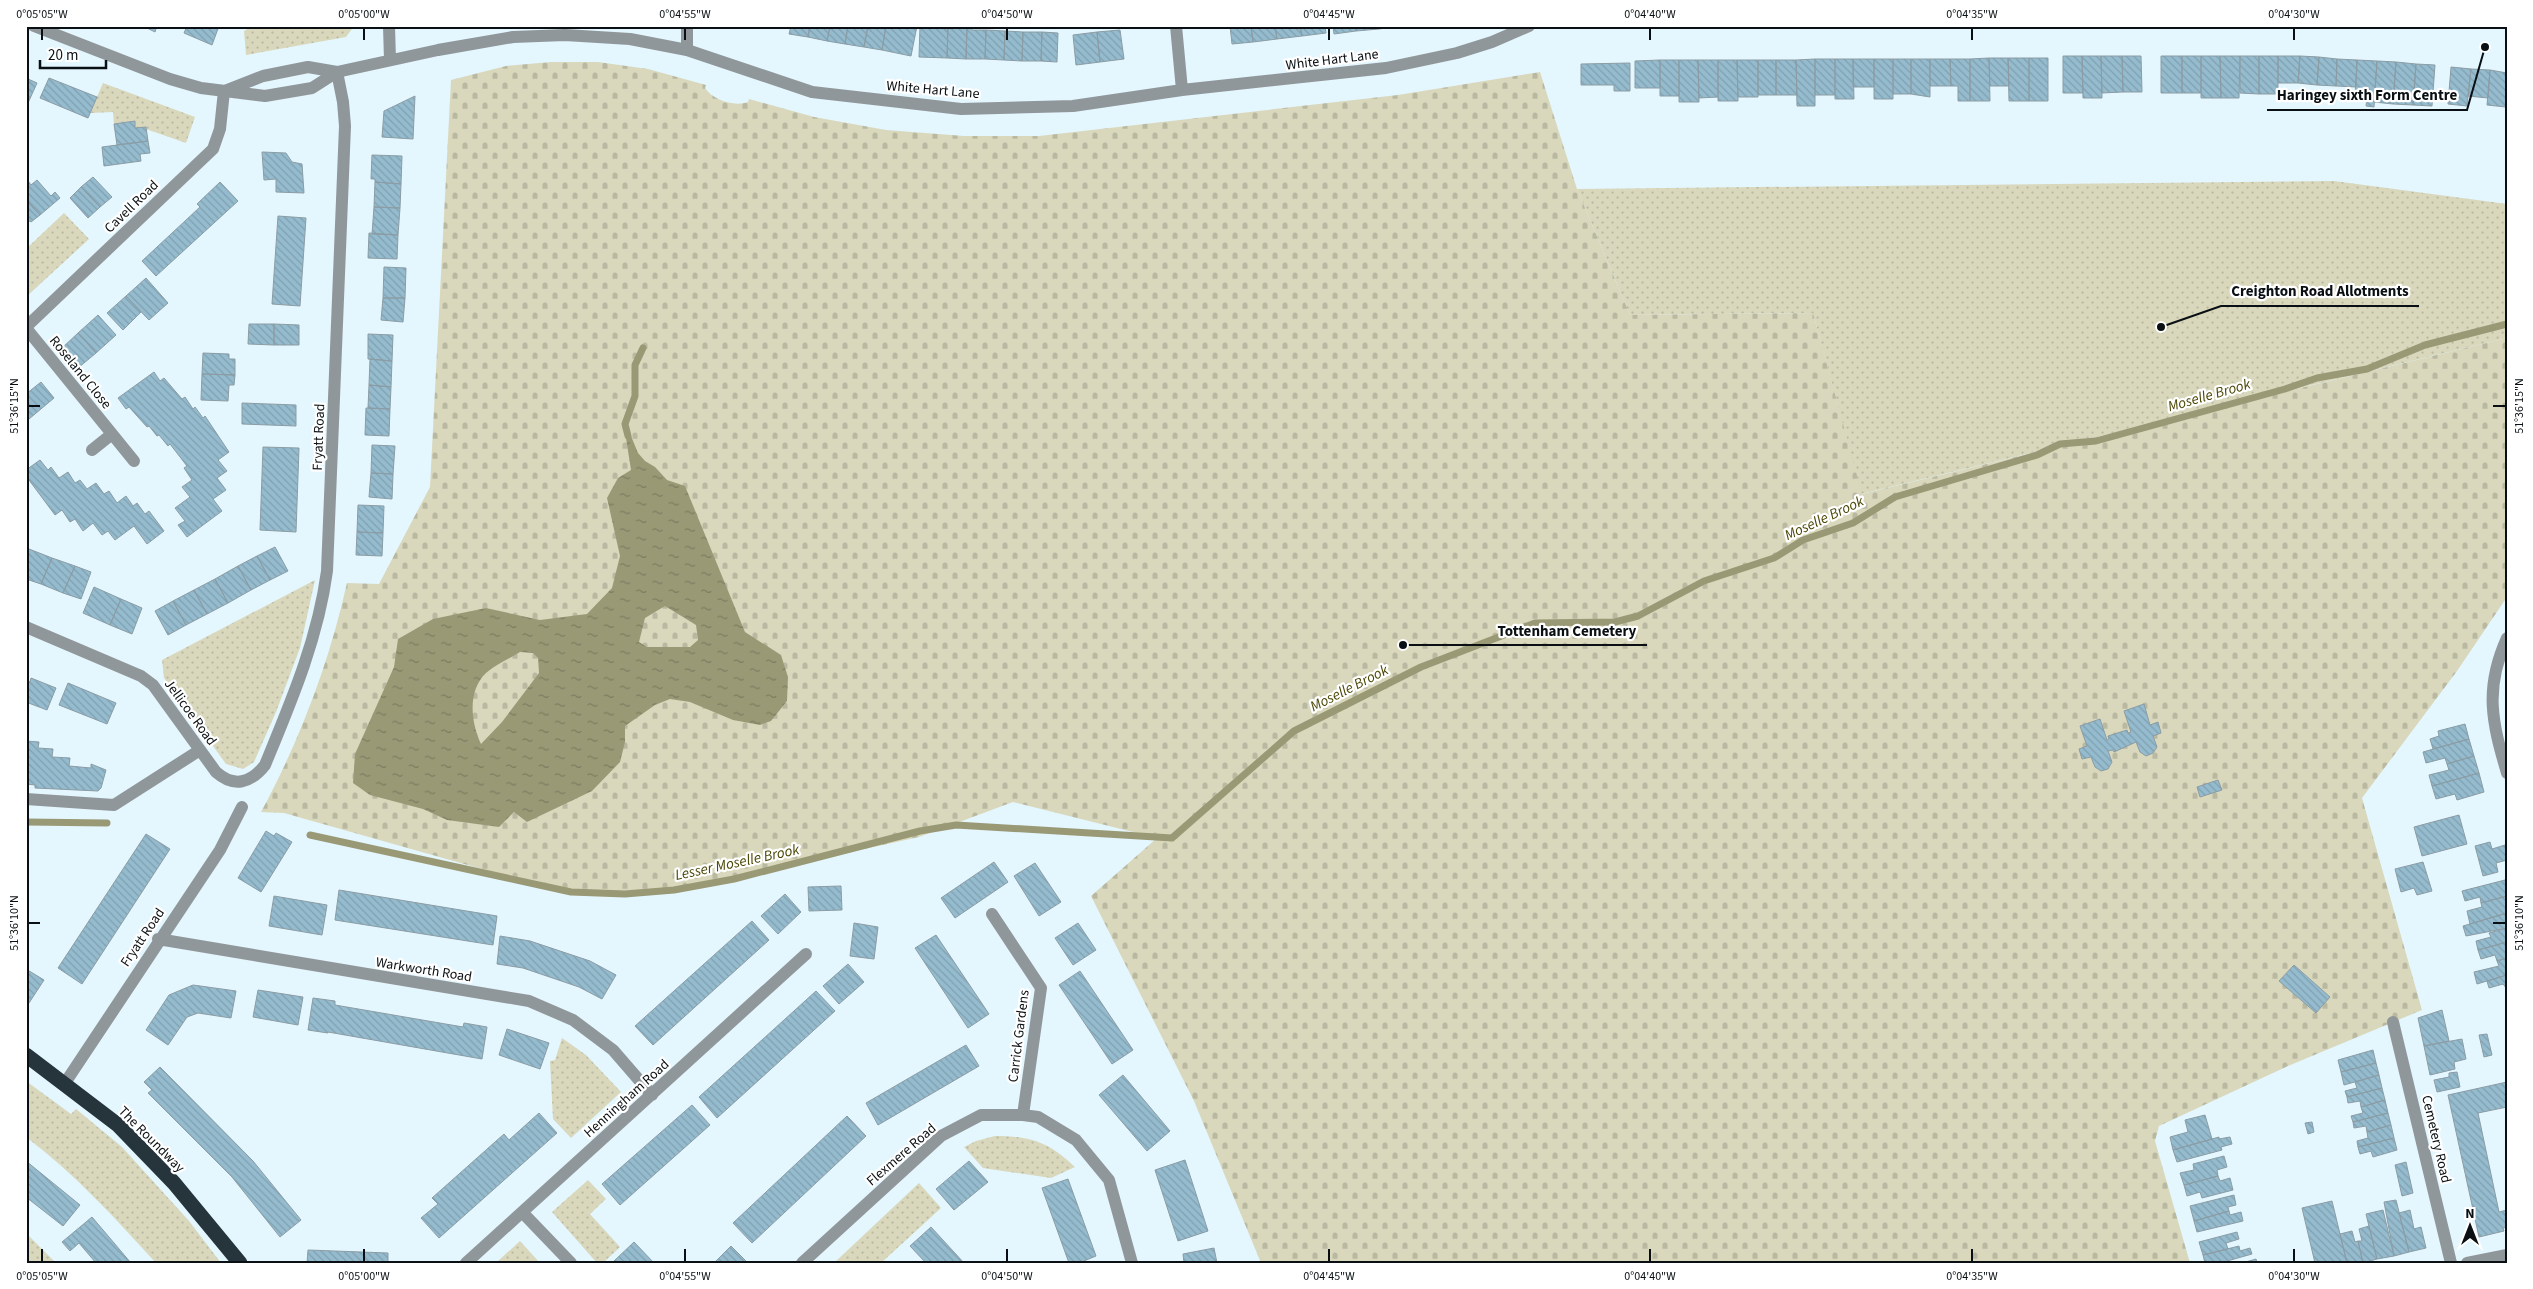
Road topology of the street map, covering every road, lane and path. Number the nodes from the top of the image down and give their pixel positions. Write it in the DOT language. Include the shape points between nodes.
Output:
graph roads {
  1 [pos="34,26"];
  2 [pos="389,26"];
  3 [pos="688,26"];
  4 [pos="1176,26"];
  5 [pos="1529,26"];
  6 [pos="687,50"];
  7 [pos="390,60"];
  8 [pos="338,72"];
  9 [pos="224,90"];
  10 [pos="1182,90"];
  11 [pos="26,328"];
  12 [pos="112,434"];
  13 [pos="92,450"];
  14 [pos="134,461"];
  15 [pos="26,627"];
  16 [pos="2507,638"];
  17 [pos="200,750"];
  18 [pos="2507,774"];
  19 [pos="244,782"];
  20 [pos="26,799"];
  21 [pos="242,807"];
  22 [pos="992,914"];
  23 [pos="158,939"];
  24 [pos="806,954"];
  25 [pos="2393,1022"];
  26 [pos="26,1055"];
  27 [pos="65,1083"];
  28 [pos="652,1095"];
  29 [pos="1023,1115"];
  30 [pos="522,1212"];
  31 [pos="2507,1255"];
  32 [pos="240,1263"];
  33 [pos="466,1263"];
  34 [pos="571,1263"];
  35 [pos="802,1263"];
  36 [pos="1132,1263"];
  37 [pos="2451,1263"];
  38 [pos="2467,1263"];
  1 -- 9 [label="street, White Hart Lane" via="154,74 201,88"];
  2 -- 7 [label="street"];
  3 -- 6 [label="street"];
  4 -- 10 [label="street"];
  5 -- 10 [label="street, White Hart Lane" via="1457,53 1386,68"];
  6 -- 7 [label="street, White Hart Lane" via="630,39 565,35 513,37"];
  6 -- 10 [label="street, White Hart Lane" via="812,92 962,109 1073,106"];
  7 -- 8 [label="street, White Hart Lane"];
  8 -- 9 [label="street, White Hart Lane" via="308,68 263,76"];
  8 -- 9 [label="street, White Hart Lane" via="312,88 265,96"];
  8 -- 19 [label="street, Fryatt Road" via="344,102 344,167 329,539 322,605 310,651 265,765 256,776"];
  9 -- 11 [label="street, Cavell Road" via="220,129 213,149"];
  11 -- 12 [label="street, Roseland Close"];
  12 -- 13 [label="street"];
  12 -- 14 [label="street, Roseland Close"];
  15 -- 17 [label="street, Jellicoe Road" via="141,676 153,685"];
  16 -- 18 [label="street" via="2496,673 2492,704 2492,720"];
  17 -- 19 [label="street, Jellicoe Road" via="222,778"];
  17 -- 20 [label="street" via="114,805"];
  21 -- 23 [label="street, Fryatt Road" via="220,850"];
  22 -- 29 [label="street, Carrick Gardens" via="1041,988"];
  23 -- 27 [label="street, Fryatt Road"];
  23 -- 28 [label="street, Warkworth Road" via="528,1001 574,1020 613,1050"];
  24 -- 28 [label="street, Henningham Road"];
  25 -- 37 [label="street, Cemetery Road"];
  26 -- 27 [label="highway, The Roundway"];
  27 -- 32 [label="highway, The Roundway" via="118,1125 174,1183"];
  28 -- 30 [label="street, Henningham Road"];
  29 -- 35 [label="street, Flexmere Road" via="981,1115 941,1136"];
  29 -- 36 [label="street, Flexmere Road" via="1038,1117 1076,1140 1109,1180"];
  30 -- 33 [label="street, Henningham Road"];
  30 -- 34 [label="street"];
  31 -- 38 [label="street"];
}
